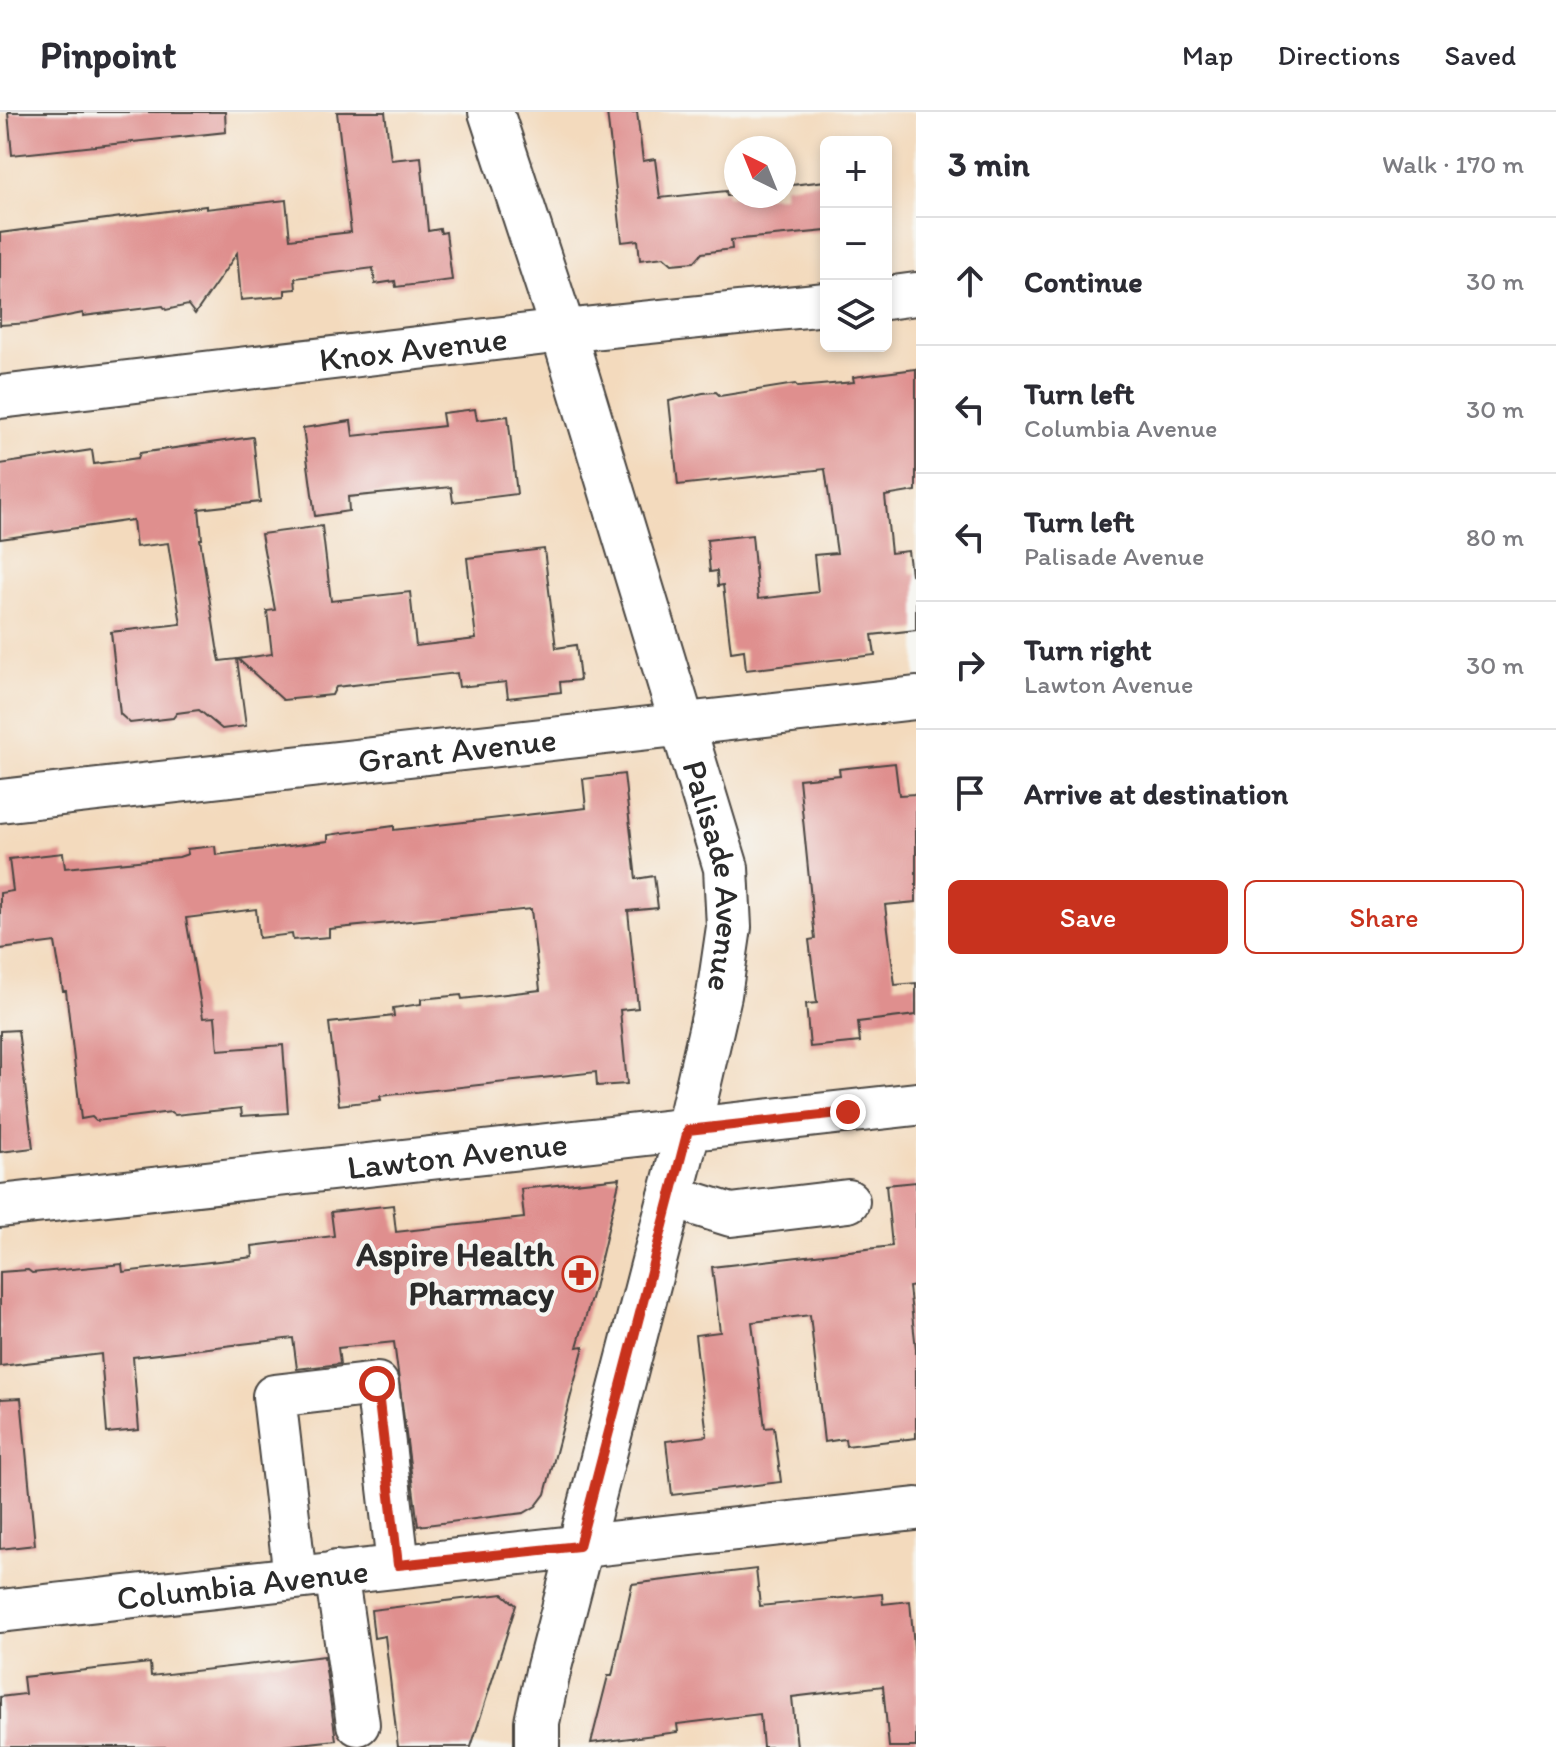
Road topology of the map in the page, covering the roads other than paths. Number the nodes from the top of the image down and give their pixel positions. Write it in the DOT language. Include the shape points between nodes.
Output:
graph roads {
  1 [pos="491,112"];
  2 [pos="916,294"];
  3 [pos="892,297"];
  4 [pos="820,305"];
  5 [pos="563,331"];
  6 [pos="0,397"];
  7 [pos="916,698"];
  8 [pos="681,723"];
  9 [pos="0,801"];
  10 [pos="916,1104"];
  11 [pos="688,1130"];
  12 [pos="670,1196"];
  13 [pos="848,1201"];
  14 [pos="0,1206"];
  15 [pos="916,1509"];
  16 [pos="579,1546"];
  17 [pos="398,1565"];
  18 [pos="336,1572"];
  19 [pos="295,1577"];
  20 [pos="0,1611"];
  21 [pos="358,1724"];
  22 [pos="537,1747"];
  1 -- 5 [label="main road, Palisade Avenue"];
  2 -- 3 [label="street"];
  4 -- 5 [label="street, Knox Avenue"];
  5 -- 6 [label="street, Knox Avenue"];
  5 -- 8 [label="main road, Palisade Avenue"];
  7 -- 8 [label="street, Grant Avenue"];
  8 -- 9 [label="street, Grant Avenue"];
  8 -- 11 [label="main road, Palisade Avenue" via="726,868 729,927"];
  10 -- 11 [label="street, Lawton Avenue"];
  11 -- 12 [label="main road, Palisade Avenue"];
  11 -- 14 [label="street, Lawton Avenue"];
  12 -- 13 [label="street" via="731,1215"];
  12 -- 16 [label="main road, Palisade Avenue"];
  15 -- 16 [label="street, Columbia Avenue"];
  16 -- 17 [label="street, Columbia Avenue"];
  16 -- 22 [label="main road, Palisade Avenue" via="537,1722"];
  17 -- 18 [label="street, Columbia Avenue"];
  17 -- 19 [label="street" via="377,1384 274,1396"];
  18 -- 19 [label="street, Columbia Avenue"];
  18 -- 21 [label="street"];
  19 -- 20 [label="street, Columbia Avenue"];
}
